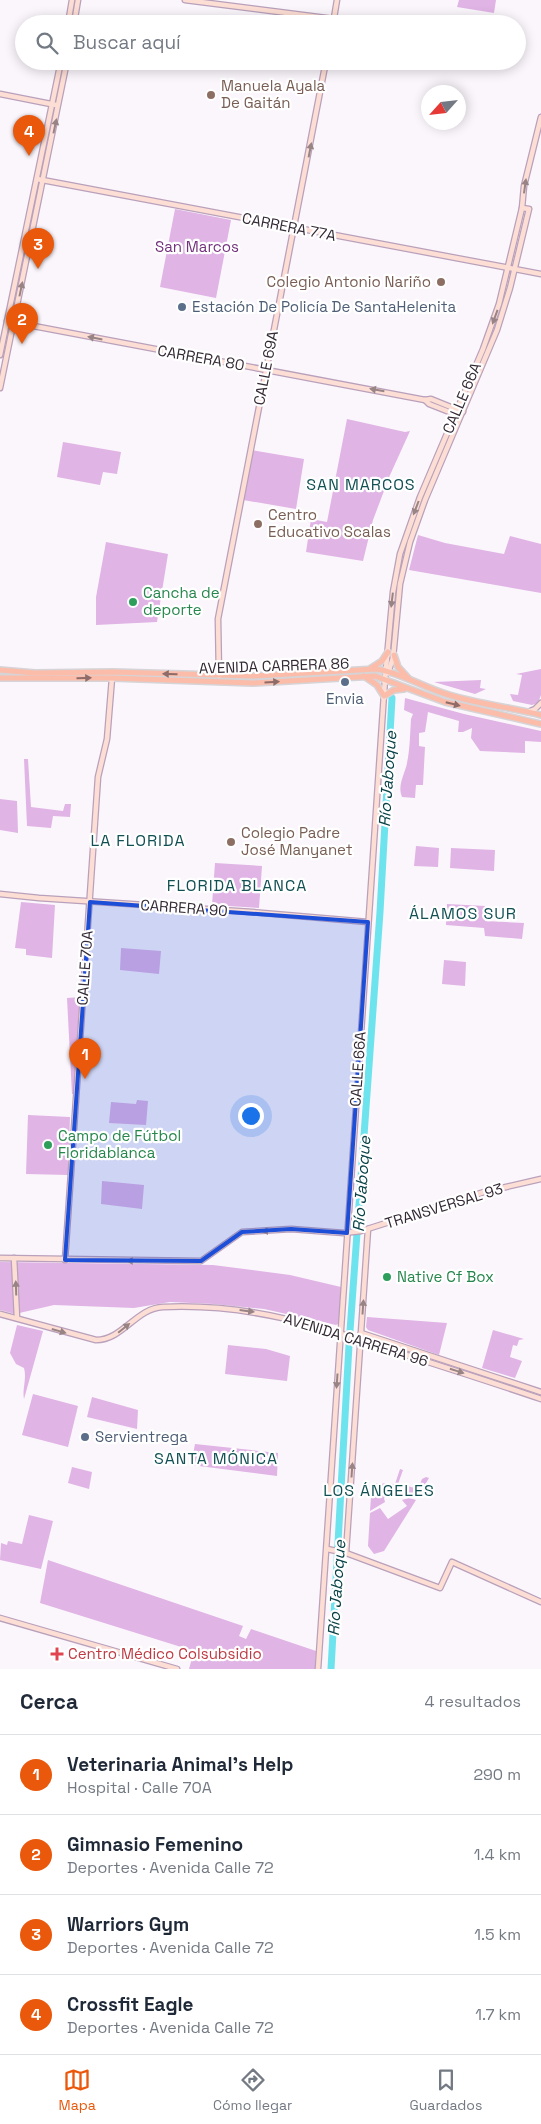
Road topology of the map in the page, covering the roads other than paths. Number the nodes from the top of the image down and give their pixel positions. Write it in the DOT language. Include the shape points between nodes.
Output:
graph roads {
  1 [pos="72,0"];
  2 [pos="78,0"];
  3 [pos="185,0"];
  4 [pos="337,0"];
  5 [pos="70,15"];
  6 [pos="75,15"];
  7 [pos="291,15"];
  8 [pos="334,15"];
  9 [pos="59,70"];
  10 [pos="65,70"];
  11 [pos="324,70"];
  12 [pos="0,94"];
  13 [pos="53,104"];
  14 [pos="59,105"];
  15 [pos="541,116"];
  16 [pos="37,179"];
  17 [pos="44,180"];
  18 [pos="522,208"];
  19 [pos="294,228"];
  20 [pos="509,268"];
  21 [pos="515,269"];
  22 [pos="541,274"];
  23 [pos="7,321"];
  24 [pos="14,322"];
  25 [pos="0,354"];
  26 [pos="266,370"];
  27 [pos="0,388"];
  28 [pos="425,400"];
  29 [pos="457,409"];
  30 [pos="463,412"];
  31 [pos="455,414"];
  32 [pos="461,417"];
  33 [pos="391,654"];
  34 [pos="369,669"];
  35 [pos="0,670"];
  36 [pos="388,671"];
  37 [pos="219,676"];
  38 [pos="363,676"];
  39 [pos="0,678"];
  40 [pos="112,678"];
  41 [pos="385,679"];
  42 [pos="412,682"];
  43 [pos="407,689"];
  44 [pos="384,696"];
  45 [pos="541,704"];
  46 [pos="527,712"];
  47 [pos="541,715"];
  48 [pos="541,724"];
  49 [pos="0,894"];
  50 [pos="90,902"];
  51 [pos="368,922"];
  52 [pos="541,1179"];
  53 [pos="368,1230"];
  54 [pos="349,1233"];
  55 [pos="0,1258"];
  56 [pos="14,1258"];
  57 [pos="65,1260"];
  58 [pos="0,1314"];
  59 [pos="17,1318"];
  60 [pos="342,1333"];
  61 [pos="361,1333"];
  62 [pos="358,1339"];
  63 [pos="541,1392"];
  64 [pos="541,1399"];
  65 [pos="328,1549"];
  66 [pos="344,1552"];
  67 [pos="541,1602"];
  68 [pos="0,1618"];
  69 [pos="177,1669"];
  70 [pos="318,1669"];
  1 -- 5 [label="street"];
  2 -- 6 [label="street"];
  3 -- 7 [label="street"];
  4 -- 8 [label="street"];
  9 -- 13 [label="street"];
  10 -- 14 [label="street"];
  19 -- 11 [label="street, CALLE 69A, one-way"];
  12 -- 13 [label="street"];
  13 -- 14 [label="street"];
  13 -- 16 [label="street"];
  17 -- 14 [label="street, one-way"];
  18 -- 15 [label="street, CALLE 66A, one-way"];
  16 -- 17 [label="street, CARRERA 77A"];
  16 -- 23 [label="street"];
  17 -- 19 [label="street, CARRERA 77A"];
  24 -- 17 [label="street, one-way"];
  18 -- 20 [label="street, CALLE 66A"];
  18 -- 21 [label="street, CALLE 66A" via="529,209"];
  19 -- 20 [label="street, CARRERA 77A"];
  19 -- 26 [label="street, CALLE 69A"];
  20 -- 21 [label="street, CARRERA 77A"];
  20 -- 29 [label="street, CALLE 66A, one-way" via="492,326"];
  21 -- 22 [label="street, CARRERA 77A"];
  21 -- 30 [label="street, CALLE 66A" via="497,330"];
  23 -- 24 [label="street, CARRERA 80"];
  23 -- 25 [label="street"];
  26 -- 24 [label="street, CARRERA 80, one-way"];
  24 -- 27 [label="street"];
  28 -- 26 [label="street, CARRERA 80, one-way"];
  26 -- 37 [label="street, CALLE 69A" via="218,619"];
  28 -- 29 [label="street, CARRERA 80" via="431,399"];
  28 -- 31 [label="street, CARRERA 80"];
  29 -- 30 [label="street, CARRERA 80"];
  29 -- 31 [label="street, CALLE 66A"];
  30 -- 32 [label="street, CALLE 66A"];
  31 -- 32 [label="street, CARRERA 80"];
  31 -- 33 [label="street, CALLE 66A, one-way" via="400,554 393,592"];
  32 -- 33 [label="street, CALLE 66A" via="410,542 400,584"];
  33 -- 34 [label="main road"];
  33 -- 36 [label="street, CALLE 66A"];
  33 -- 42 [label="main road"];
  34 -- 36 [label="main road, AVENIDA CARRERA 86"];
  34 -- 37 [label="main road, AVENIDA CARRERA 86"];
  37 -- 35 [label="main road, AVENIDA CARRERA 86, one-way"];
  36 -- 41 [label="street, CALLE 66A"];
  36 -- 42 [label="main road, AVENIDA CARRERA 86"];
  40 -- 38 [label="main road, AVENIDA CARRERA 86, one-way" via="253,683"];
  38 -- 41 [label="main road, AVENIDA CARRERA 86"];
  38 -- 44 [label="main road" via="377,685"];
  39 -- 40 [label="main road, AVENIDA CARRERA 86, one-way"];
  40 -- 50 [label="street, CALLE 70A" via="107,739 98,777"];
  41 -- 43 [label="main road, AVENIDA CARRERA 86"];
  41 -- 44 [label="street, CALLE 66A"];
  42 -- 46 [label="main road, AVENIDA CARRERA 86" via="466,700"];
  43 -- 44 [label="main road" via="394,690"];
  43 -- 48 [label="main road, AVENIDA CARRERA 86, one-way" via="445,702"];
  44 -- 51 [label="street, CALLE 66A"];
  45 -- 46 [label="street"];
  46 -- 47 [label="main road, AVENIDA CARRERA 86"];
  49 -- 50 [label="street, CARRERA 90"];
  50 -- 51 [label="street, CARRERA 90"];
  50 -- 57 [label="street, CALLE 70A"];
  51 -- 54 [label="street, CALLE 66A"];
  52 -- 53 [label="street, TRANSVERSAL 93" via="484,1192"];
  53 -- 54 [label="street, TRANSVERSAL 93"];
  61 -- 53 [label="street, one-way"];
  54 -- 57 [label="street, TRANSVERSAL 93, one-way" via="291,1229 242,1232 201,1261"];
  54 -- 60 [label="street, CALLE 66A"];
  55 -- 56 [label="street"];
  56 -- 57 [label="street"];
  59 -- 56 [label="street, one-way"];
  58 -- 59 [label="street, AVENIDA CARRERA 96"];
  59 -- 60 [label="street, AVENIDA CARRERA 96, one-way" via="96,1340 110,1338 140,1315 162,1307 253,1312"];
  60 -- 62 [label="street, AVENIDA CARRERA 96"];
  60 -- 65 [label="street, CALLE 66A, one-way"];
  61 -- 62 [label="street"];
  61 -- 63 [label="street, AVENIDA CARRERA 96"];
  62 -- 64 [label="street, AVENIDA CARRERA 96, one-way"];
  66 -- 62 [label="street, one-way"];
  65 -- 66 [label="street"];
  65 -- 70 [label="street, CALLE 66A"];
  66 -- 67 [label="street" via="440,1588 452,1562"];
  68 -- 69 [label="street"];
}
